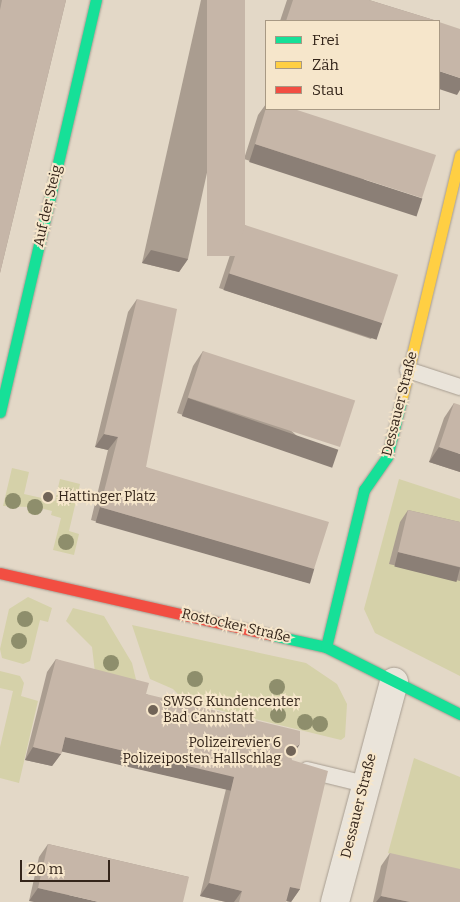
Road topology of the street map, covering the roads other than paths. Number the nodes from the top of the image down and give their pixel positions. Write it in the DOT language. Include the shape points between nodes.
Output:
graph roads {
  1 [pos="96,0"];
  2 [pos="460,155"];
  3 [pos="408,370"];
  4 [pos="460,387"];
  5 [pos="0,412"];
  6 [pos="0,574"];
  7 [pos="326,647"];
  8 [pos="394,682"];
  9 [pos="460,714"];
  10 [pos="290,766"];
  11 [pos="365,784"];
  12 [pos="335,902"];
  1 -- 5 [label="street, Auf der Steig"];
  2 -- 3 [label="street, Dessauer Straße" via="443,210"];
  3 -- 4 [label="lane"];
  3 -- 7 [label="street, Dessauer Straße" via="384,468 364,490"];
  6 -- 7 [label="street, Rostocker Straße"];
  7 -- 8 [label="street, Rostocker Straße"];
  8 -- 9 [label="street, Rostocker Straße"];
  8 -- 11 [label="street, Dessauer Straße"];
  10 -- 11 [label="lane"];
  11 -- 12 [label="street, Dessauer Straße"];
}
